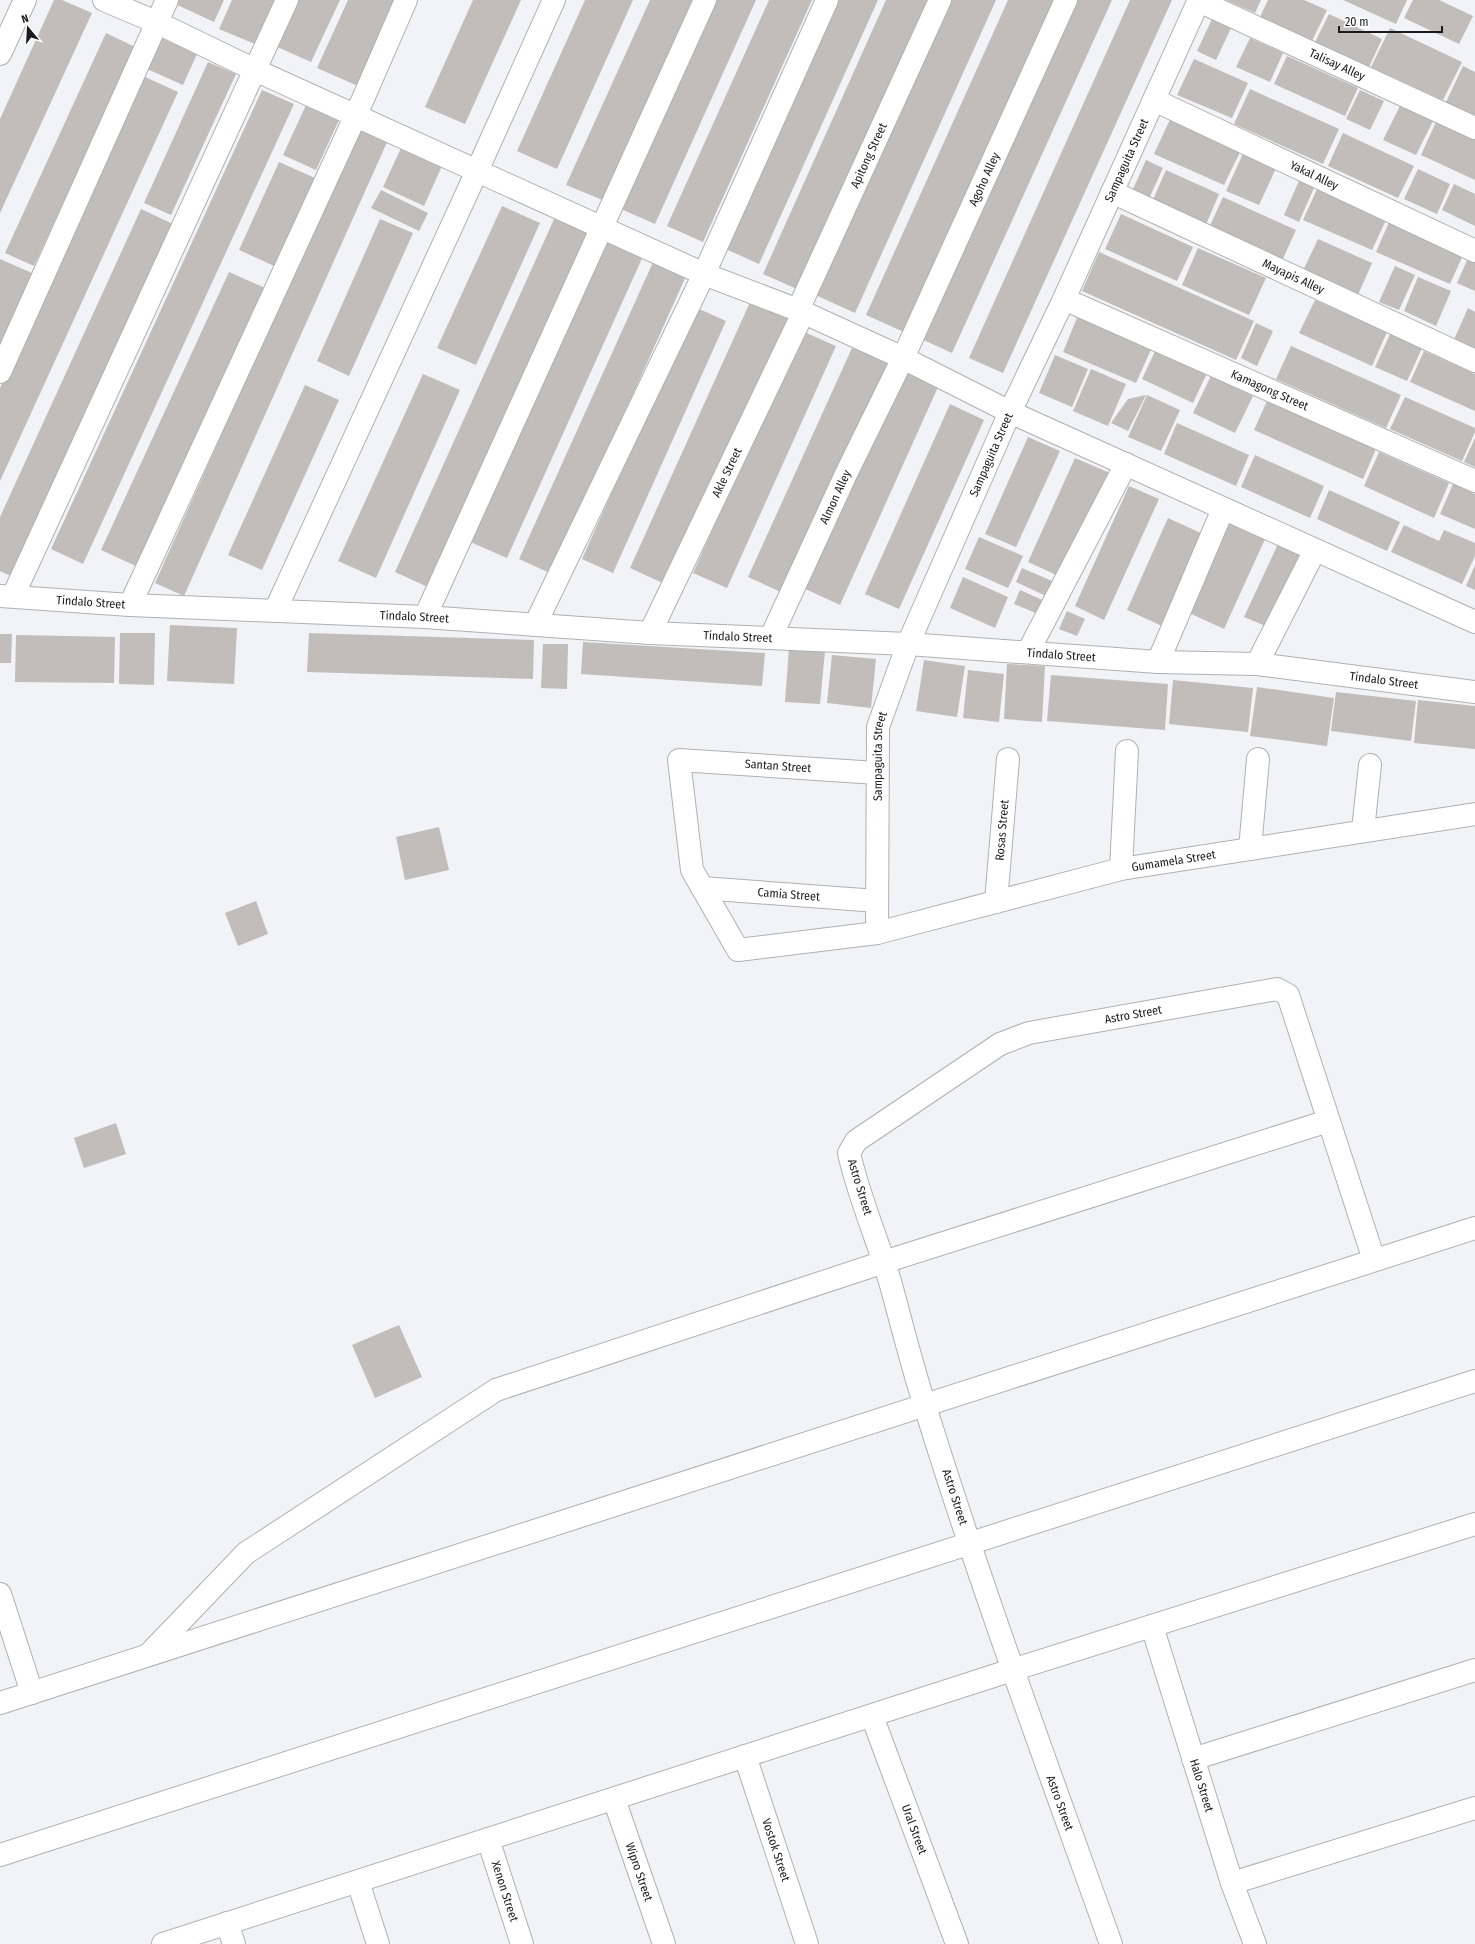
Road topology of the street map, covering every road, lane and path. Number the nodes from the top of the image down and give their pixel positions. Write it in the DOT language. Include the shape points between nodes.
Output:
graph roads {
  1 [pos="25,0"];
  2 [pos="104,0"];
  3 [pos="167,0"];
  4 [pos="287,0"];
  5 [pos="406,0"];
  6 [pos="554,0"];
  7 [pos="705,0"];
  8 [pos="826,0"];
  9 [pos="940,0"];
  10 [pos="1066,0"];
  11 [pos="1199,0"];
  12 [pos="156,22"];
  13 [pos="0,54"];
  14 [pos="255,70"];
  15 [pos="1154,100"];
  16 [pos="356,116"];
  17 [pos="1475,128"];
  18 [pos="478,171"];
  19 [pos="1112,192"];
  20 [pos="602,227"];
  21 [pos="1475,251"];
  22 [pos="704,274"];
  23 [pos="1064,298"];
  24 [pos="801,312"];
  25 [pos="903,358"];
  26 [pos="1475,361"];
  27 [pos="0,372"];
  28 [pos="1010,412"];
  29 [pos="1126,464"];
  30 [pos="1475,481"];
  31 [pos="1223,509"];
  32 [pos="1315,550"];
  33 [pos="6,596"];
  34 [pos="130,605"];
  35 [pos="275,610"];
  36 [pos="425,617"];
  37 [pos="1475,622"];
  38 [pos="535,625"];
  39 [pos="650,633"];
  40 [pos="771,637"];
  41 [pos="908,644"];
  42 [pos="1028,652"];
  43 [pos="1158,662"];
  44 [pos="1257,664"];
  45 [pos="1475,692"];
  46 [pos="1127,751"];
  47 [pos="1008,759"];
  48 [pos="1258,759"];
  49 [pos="1370,765"];
  50 [pos="877,773"];
  51 [pos="1475,814"];
  52 [pos="1363,830"];
  53 [pos="1250,849"];
  54 [pos="1121,869"];
  55 [pos="702,888"];
  56 [pos="877,901"];
  57 [pos="996,902"];
  58 [pos="877,933"];
  59 [pos="1328,1121"];
  60 [pos="1475,1228"];
  61 [pos="1374,1260"];
  62 [pos="884,1262"];
  63 [pos="1475,1382"];
  64 [pos="924,1404"];
  65 [pos="1475,1524"];
  66 [pos="970,1543"];
  67 [pos="0,1594"];
  68 [pos="1152,1626"];
  69 [pos="148,1656"];
  70 [pos="1012,1670"];
  71 [pos="1475,1670"];
  72 [pos="32,1693"];
  73 [pos="0,1703"];
  74 [pos="872,1716"];
  75 [pos="745,1756"];
  76 [pos="1193,1759"];
  77 [pos="614,1799"];
  78 [pos="1475,1808"];
  79 [pos="488,1839"];
  80 [pos="0,1855"];
  81 [pos="358,1882"];
  82 [pos="1232,1883"];
  83 [pos="227,1923"];
  84 [pos="163,1944"];
  85 [pos="234,1944"];
  86 [pos="378,1944"];
  87 [pos="522,1944"];
  88 [pos="664,1944"];
  89 [pos="807,1944"];
  90 [pos="957,1944"];
  91 [pos="1111,1944"];
  92 [pos="1255,1944"];
  1 -- 13 [label="street"];
  2 -- 12 [label="street"];
  3 -- 12 [label="street"];
  4 -- 14 [label="street"];
  5 -- 16 [label="street"];
  6 -- 18 [label="street"];
  7 -- 20 [label="street"];
  8 -- 22 [label="street"];
  9 -- 24 [label="street, Apitong Street"];
  10 -- 25 [label="street, Agoho Alley"];
  11 -- 15 [label="street, Sampaguita Street"];
  11 -- 17 [label="street, Talisay Alley"];
  12 -- 14 [label="street"];
  12 -- 27 [label="street"];
  14 -- 16 [label="street"];
  14 -- 33 [label="street"];
  15 -- 19 [label="street, Sampaguita Street"];
  15 -- 21 [label="street, Yakal Alley"];
  16 -- 18 [label="street"];
  16 -- 34 [label="street"];
  18 -- 20 [label="street"];
  18 -- 35 [label="street"];
  19 -- 23 [label="street, Sampaguita Street"];
  19 -- 26 [label="street, Mayapis Alley"];
  20 -- 22 [label="street"];
  20 -- 36 [label="street"];
  22 -- 24 [label="street"];
  22 -- 38 [label="street"];
  23 -- 28 [label="street, Sampaguita Street"];
  23 -- 30 [label="street, Kamagong Street"];
  24 -- 25 [label="street"];
  24 -- 39 [label="street, Akle Street"];
  25 -- 28 [label="street"];
  25 -- 40 [label="street, Almon Alley"];
  28 -- 29 [label="street"];
  28 -- 41 [label="street, Sampaguita Street"];
  29 -- 31 [label="street"];
  29 -- 42 [label="street"];
  31 -- 32 [label="street"];
  31 -- 43 [label="street"];
  32 -- 37 [label="street"];
  32 -- 44 [label="street"];
  33 -- 34 [label="street, Tindalo Street"];
  34 -- 35 [label="street, Tindalo Street"];
  35 -- 36 [label="street, Tindalo Street"];
  36 -- 38 [label="street, Tindalo Street"];
  38 -- 39 [label="street, Tindalo Street"];
  39 -- 40 [label="street, Tindalo Street"];
  40 -- 41 [label="street, Tindalo Street"];
  41 -- 42 [label="street, Tindalo Street"];
  41 -- 50 [label="street, Sampaguita Street" via="878,727"];
  42 -- 43 [label="street, Tindalo Street"];
  43 -- 44 [label="street, Tindalo Street"];
  44 -- 45 [label="street, Tindalo Street"];
  46 -- 54 [label="street"];
  47 -- 57 [label="street, Rosas Street"];
  48 -- 53 [label="street"];
  49 -- 52 [label="street"];
  50 -- 55 [label="street, Santan Street" via="679,760 692,870"];
  50 -- 56 [label="street, Sampaguita Street"];
  51 -- 52 [label="street, Gumamela Street"];
  52 -- 53 [label="street, Gumamela Street"];
  53 -- 54 [label="street, Gumamela Street"];
  54 -- 57 [label="street, Gumamela Street"];
  55 -- 56 [label="street, Camia Street"];
  55 -- 58 [label="street, Gumamela Street" via="738,950"];
  56 -- 58 [label="street, Sampaguita Street"];
  57 -- 58 [label="street, Gumamela Street"];
  59 -- 61 [label="street, Astro Street"];
  59 -- 62 [label="street"];
  59 -- 62 [label="street, Astro Street" via="1288,995 1278,989 1029,1033 1000,1044 856,1141 849,1153"];
  60 -- 61 [label="street"];
  61 -- 64 [label="street"];
  62 -- 64 [label="street, Astro Street"];
  62 -- 69 [label="street" via="496,1390 246,1553"];
  63 -- 66 [label="street"];
  64 -- 66 [label="street, Astro Street"];
  64 -- 69 [label="street"];
  65 -- 68 [label="street"];
  66 -- 70 [label="street, Astro Street"];
  66 -- 80 [label="street"];
  67 -- 72 [label="street"];
  68 -- 70 [label="street"];
  68 -- 76 [label="street, Halo Street"];
  69 -- 72 [label="street"];
  70 -- 74 [label="street"];
  70 -- 91 [label="street, Astro Street"];
  71 -- 76 [label="street"];
  72 -- 73 [label="street"];
  74 -- 75 [label="street"];
  74 -- 90 [label="street, Ural Street"];
  75 -- 77 [label="street"];
  75 -- 89 [label="street, Vostok Street"];
  76 -- 82 [label="street, Halo Street"];
  77 -- 79 [label="street"];
  77 -- 88 [label="street, Wipro Street"];
  78 -- 82 [label="street"];
  79 -- 81 [label="street"];
  79 -- 87 [label="street, Xenon Street"];
  81 -- 83 [label="street"];
  81 -- 86 [label="street"];
  82 -- 92 [label="street, Halo Street"];
  83 -- 84 [label="street"];
  83 -- 85 [label="street"];
}
